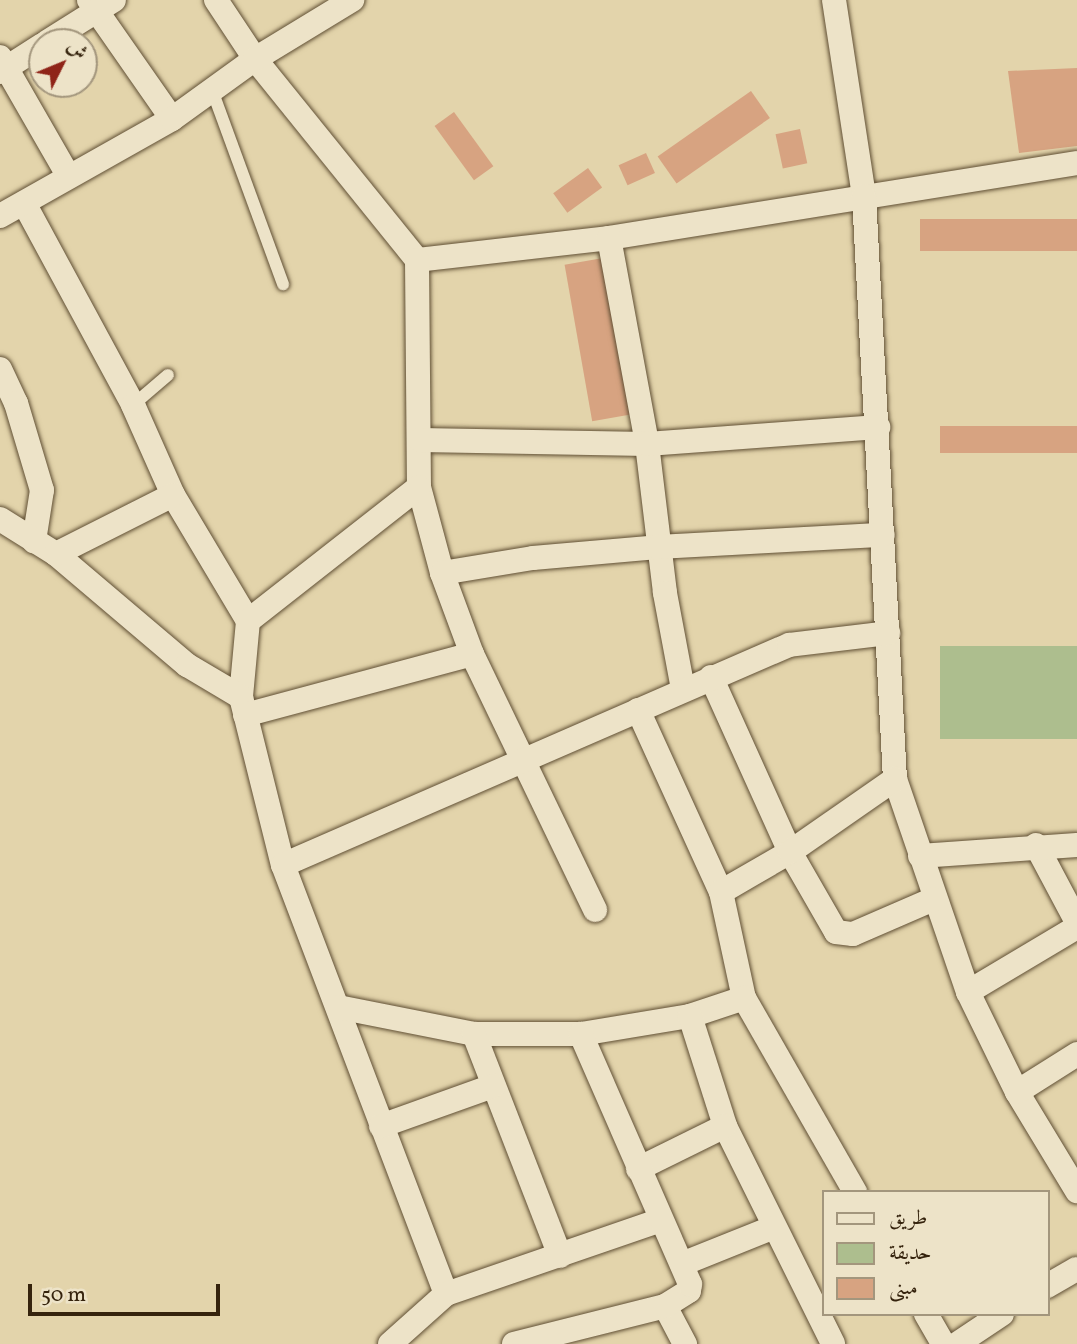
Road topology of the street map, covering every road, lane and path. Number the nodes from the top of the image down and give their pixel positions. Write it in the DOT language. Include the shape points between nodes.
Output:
graph roads {
  1 [pos="216,0"];
  2 [pos="834,0"];
  3 [pos="338,3"];
  4 [pos="99,4"];
  5 [pos="66,28"];
  6 [pos="28,52"];
  7 [pos="256,60"];
  8 [pos="2,65"];
  9 [pos="212,90"];
  10 [pos="172,119"];
  11 [pos="1077,163"];
  12 [pos="69,177"];
  13 [pos="864,196"];
  14 [pos="24,203"];
  15 [pos="0,216"];
  16 [pos="609,237"];
  17 [pos="417,260"];
  18 [pos="283,284"];
  19 [pos="0,369"];
  20 [pos="168,374"];
  21 [pos="133,405"];
  22 [pos="878,427"];
  23 [pos="420,440"];
  24 [pos="647,444"];
  25 [pos="419,487"];
  26 [pos="173,495"];
  27 [pos="0,519"];
  28 [pos="883,535"];
  29 [pos="34,541"];
  30 [pos="658,547"];
  31 [pos="56,554"];
  32 [pos="442,573"];
  33 [pos="248,621"];
  34 [pos="888,633"];
  35 [pos="472,654"];
  36 [pos="711,677"];
  37 [pos="683,689"];
  38 [pos="243,706"];
  39 [pos="638,710"];
  40 [pos="525,761"];
  41 [pos="895,779"];
  42 [pos="1036,845"];
  43 [pos="1077,845"];
  44 [pos="790,852"];
  45 [pos="920,856"];
  46 [pos="283,865"];
  47 [pos="721,892"];
  48 [pos="934,900"];
  49 [pos="595,910"];
  50 [pos="1077,922"];
  51 [pos="1077,928"];
  52 [pos="968,992"];
  53 [pos="744,998"];
  54 [pos="338,1007"];
  55 [pos="690,1016"];
  56 [pos="474,1034"];
  57 [pos="581,1034"];
  58 [pos="1077,1054"];
  59 [pos="493,1086"];
  60 [pos="1017,1092"];
  61 [pos="381,1126"];
  62 [pos="725,1126"];
  63 [pos="638,1169"];
  64 [pos="854,1190"];
  65 [pos="1077,1191"];
  66 [pos="661,1220"];
  67 [pos="772,1228"];
  68 [pos="560,1256"];
  69 [pos="682,1264"];
  70 [pos="1077,1269"];
  71 [pos="1049,1285"];
  72 [pos="446,1294"];
  73 [pos="665,1306"];
  74 [pos="927,1316"];
  75 [pos="999,1316"];
  76 [pos="390,1344"];
  77 [pos="514,1344"];
  78 [pos="685,1344"];
  79 [pos="833,1344"];
  80 [pos="943,1344"];
  81 [pos="957,1344"];
  1 -- 7 [label="street"];
  2 -- 13 [label="street"];
  3 -- 7 [label="street"];
  4 -- 5 [label="street"];
  4 -- 10 [label="street"];
  6 -- 8 [label="street"];
  7 -- 9 [label="street"];
  7 -- 17 [label="street"];
  8 -- 12 [label="street"];
  9 -- 10 [label="street"];
  9 -- 18 [label="lane"];
  10 -- 12 [label="street"];
  11 -- 13 [label="street"];
  12 -- 14 [label="street"];
  13 -- 16 [label="street"];
  13 -- 22 [label="street"];
  14 -- 15 [label="street"];
  14 -- 21 [label="street"];
  16 -- 17 [label="street"];
  16 -- 24 [label="street"];
  17 -- 23 [label="street"];
  19 -- 29 [label="street" via="16,402 42,490"];
  20 -- 21 [label="lane"];
  21 -- 26 [label="street"];
  22 -- 24 [label="street"];
  22 -- 28 [label="street"];
  23 -- 24 [label="street"];
  23 -- 25 [label="street"];
  24 -- 30 [label="street"];
  25 -- 32 [label="street"];
  25 -- 33 [label="street"];
  26 -- 31 [label="street"];
  26 -- 33 [label="street"];
  27 -- 29 [label="street"];
  28 -- 30 [label="street"];
  28 -- 34 [label="street"];
  29 -- 31 [label="street"];
  30 -- 32 [label="street" via="533,558"];
  30 -- 37 [label="street"];
  31 -- 38 [label="street"];
  32 -- 35 [label="street"];
  33 -- 38 [label="street"];
  34 -- 36 [label="street" via="789,645"];
  34 -- 41 [label="street"];
  35 -- 38 [label="street"];
  35 -- 40 [label="street"];
  36 -- 37 [label="street"];
  36 -- 44 [label="street"];
  37 -- 39 [label="street"];
  38 -- 46 [label="street"];
  39 -- 40 [label="street"];
  39 -- 47 [label="street"];
  40 -- 46 [label="street"];
  40 -- 49 [label="street"];
  41 -- 44 [label="street"];
  41 -- 45 [label="street"];
  42 -- 43 [label="street"];
  42 -- 45 [label="street"];
  42 -- 50 [label="street"];
  44 -- 47 [label="street"];
  44 -- 48 [label="street" via="829,924 843,936"];
  45 -- 48 [label="street"];
  46 -- 54 [label="street"];
  47 -- 53 [label="street"];
  48 -- 52 [label="street"];
  51 -- 52 [label="street"];
  52 -- 60 [label="street"];
  53 -- 55 [label="street"];
  53 -- 64 [label="street"];
  54 -- 56 [label="street"];
  54 -- 61 [label="street"];
  55 -- 57 [label="street"];
  55 -- 62 [label="street"];
  56 -- 57 [label="street"];
  56 -- 59 [label="street"];
  57 -- 63 [label="street"];
  58 -- 60 [label="street"];
  59 -- 61 [label="street"];
  59 -- 68 [label="street"];
  60 -- 65 [label="street"];
  61 -- 72 [label="street"];
  62 -- 63 [label="street"];
  62 -- 67 [label="street"];
  63 -- 66 [label="street"];
  66 -- 68 [label="street"];
  66 -- 69 [label="street"];
  67 -- 69 [label="street"];
  67 -- 79 [label="street"];
  68 -- 72 [label="street"];
  69 -- 73 [label="street" via="689,1291"];
  70 -- 71 [label="street"];
  72 -- 76 [label="street"];
  73 -- 77 [label="street"];
  73 -- 78 [label="street"];
  74 -- 80 [label="street"];
  75 -- 81 [label="street"];
}
